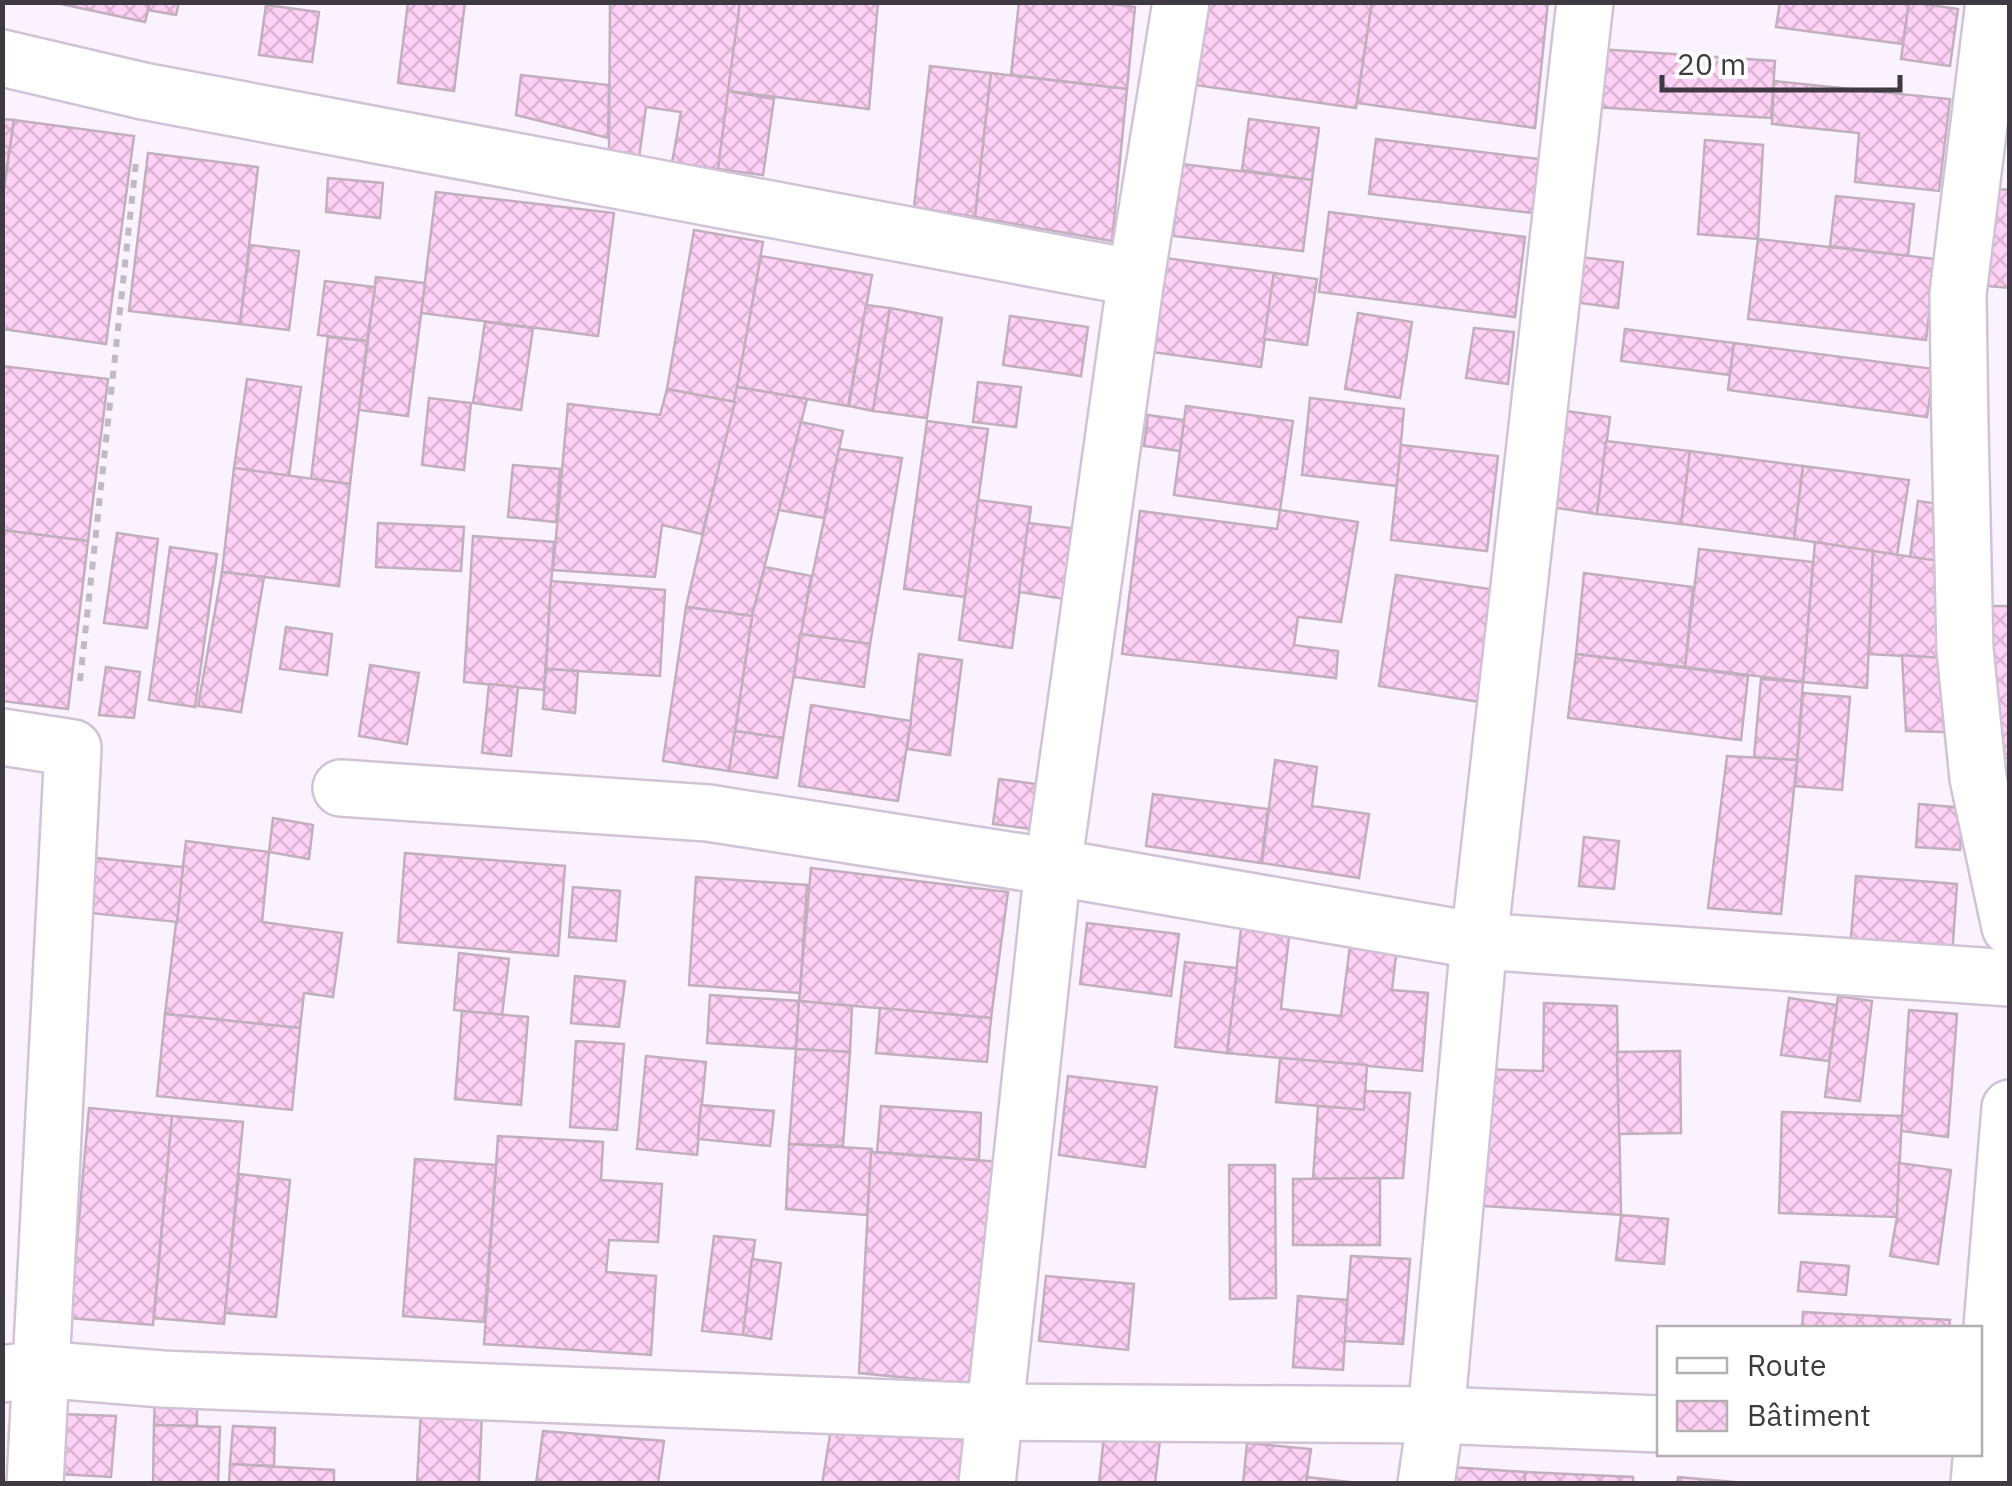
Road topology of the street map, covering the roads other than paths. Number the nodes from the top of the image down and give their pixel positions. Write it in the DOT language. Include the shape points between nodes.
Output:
graph roads {
  1 [pos="1181,2"];
  2 [pos="1585,2"];
  3 [pos="1994,2"];
  4 [pos="2,58"];
  5 [pos="1136,278"];
  6 [pos="2,736"];
  7 [pos="341,788"];
  8 [pos="1053,867"];
  9 [pos="2010,927"];
  10 [pos="1478,940"];
  11 [pos="2010,978"];
  12 [pos="2010,1108"];
  13 [pos="21,1372"];
  14 [pos="995,1412"];
  15 [pos="1436,1415"];
  16 [pos="1657,1424"];
  17 [pos="1982,1429"];
  18 [pos="35,1484"];
  19 [pos="987,1484"];
  20 [pos="1426,1484"];
  1 -- 5 [label="street"];
  2 -- 10 [label="street"];
  3 -- 9 [label="street" via="1958,294 1960,429 1965,650 1978,778"];
  4 -- 5 [label="street" via="143,91"];
  5 -- 8 [label="street"];
  6 -- 13 [label="street" via="73,748"];
  7 -- 8 [label="street" via="708,813"];
  8 -- 10 [label="street"];
  8 -- 14 [label="street"];
  10 -- 11 [label="street"];
  10 -- 15 [label="street"];
  12 -- 17 [label="street"];
  13 -- 14 [label="street"];
  13 -- 18 [label="street"];
  14 -- 15 [label="street"];
  14 -- 19 [label="street"];
  15 -- 16 [label="street"];
  15 -- 20 [label="street"];
}
